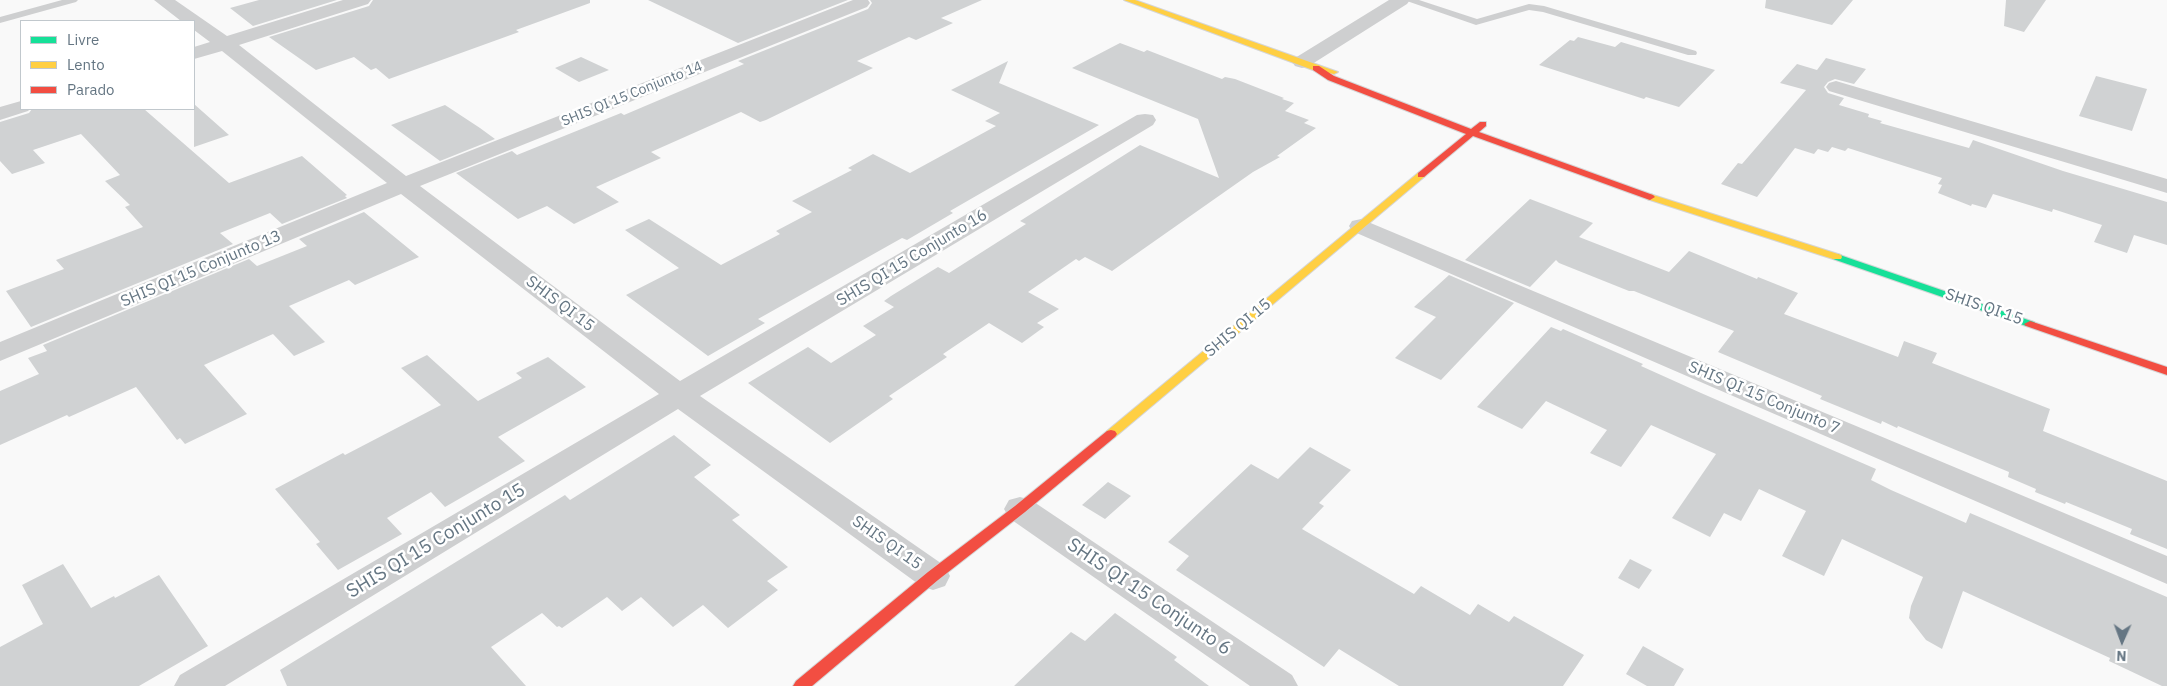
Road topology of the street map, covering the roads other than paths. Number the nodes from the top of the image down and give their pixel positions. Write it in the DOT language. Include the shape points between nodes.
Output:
graph roads {
  1 [pos="74,0"];
  2 [pos="163,0"];
  3 [pos="362,0"];
  4 [pos="1128,0"];
  5 [pos="1396,1"];
  6 [pos="861,3"];
  7 [pos="0,20"];
  8 [pos="190,20"];
  9 [pos="195,23"];
  10 [pos="224,43"];
  11 [pos="195,53"];
  12 [pos="1692,53"];
  13 [pos="1309,65"];
  14 [pos="1836,87"];
  15 [pos="1419,101"];
  16 [pos="20,107"];
  17 [pos="0,114"];
  18 [pos="1145,120"];
  19 [pos="1483,124"];
  20 [pos="1472,134"];
  21 [pos="403,185"];
  22 [pos="2167,186"];
  23 [pos="1672,192"];
  24 [pos="1361,226"];
  25 [pos="1800,244"];
  26 [pos="0,352"];
  27 [pos="2167,371"];
  28 [pos="679,395"];
  29 [pos="1020,508"];
  30 [pos="2167,571"];
  31 [pos="933,576"];
  32 [pos="193,686"];
  33 [pos="801,686"];
  34 [pos="1279,686"];
  1 -- 7 [label="lane"];
  2 -- 8 [label="street, SHIS QI 15"];
  3 -- 10 [label="street"];
  4 -- 13 [label="street, SHIS QI 15"];
  5 -- 12 [label="lane" via="1476,22 1529,7 1544,9"];
  5 -- 13 [label="street"];
  6 -- 21 [label="street, SHIS QI 15 Conjunto 14"];
  9 -- 10 [label="street, SHIS QI 15"];
  10 -- 11 [label="street"];
  10 -- 21 [label="street, SHIS QI 15"];
  13 -- 15 [label="street, SHIS QI 15"];
  13 -- 20 [label="street, SHIS QI 15" via="1331,78"];
  14 -- 22 [label="street"];
  16 -- 17 [label="street"];
  18 -- 28 [label="street, SHIS QI 15 Conjunto 16"];
  19 -- 20 [label="street, SHIS QI 15"];
  20 -- 24 [label="street, SHIS QI 15"];
  20 -- 25 [label="street, SHIS QI 15" via="1632,192"];
  21 -- 26 [label="street, SHIS QI 15 Conjunto 13"];
  21 -- 28 [label="street, SHIS QI 15"];
  23 -- 25 [label="street, SHIS QI 15"];
  24 -- 29 [label="street, SHIS QI 15"];
  24 -- 30 [label="street, SHIS QI 15 Conjunto 7"];
  25 -- 27 [label="street, SHIS QI 15"];
  28 -- 31 [label="street, SHIS QI 15"];
  28 -- 32 [label="street, SHIS QI 15 Conjunto 15"];
  29 -- 31 [label="street, SHIS QI 15"];
  29 -- 34 [label="street, SHIS QI 15 Conjunto 6"];
  31 -- 33 [label="street, SHIS QI 15"];
}
